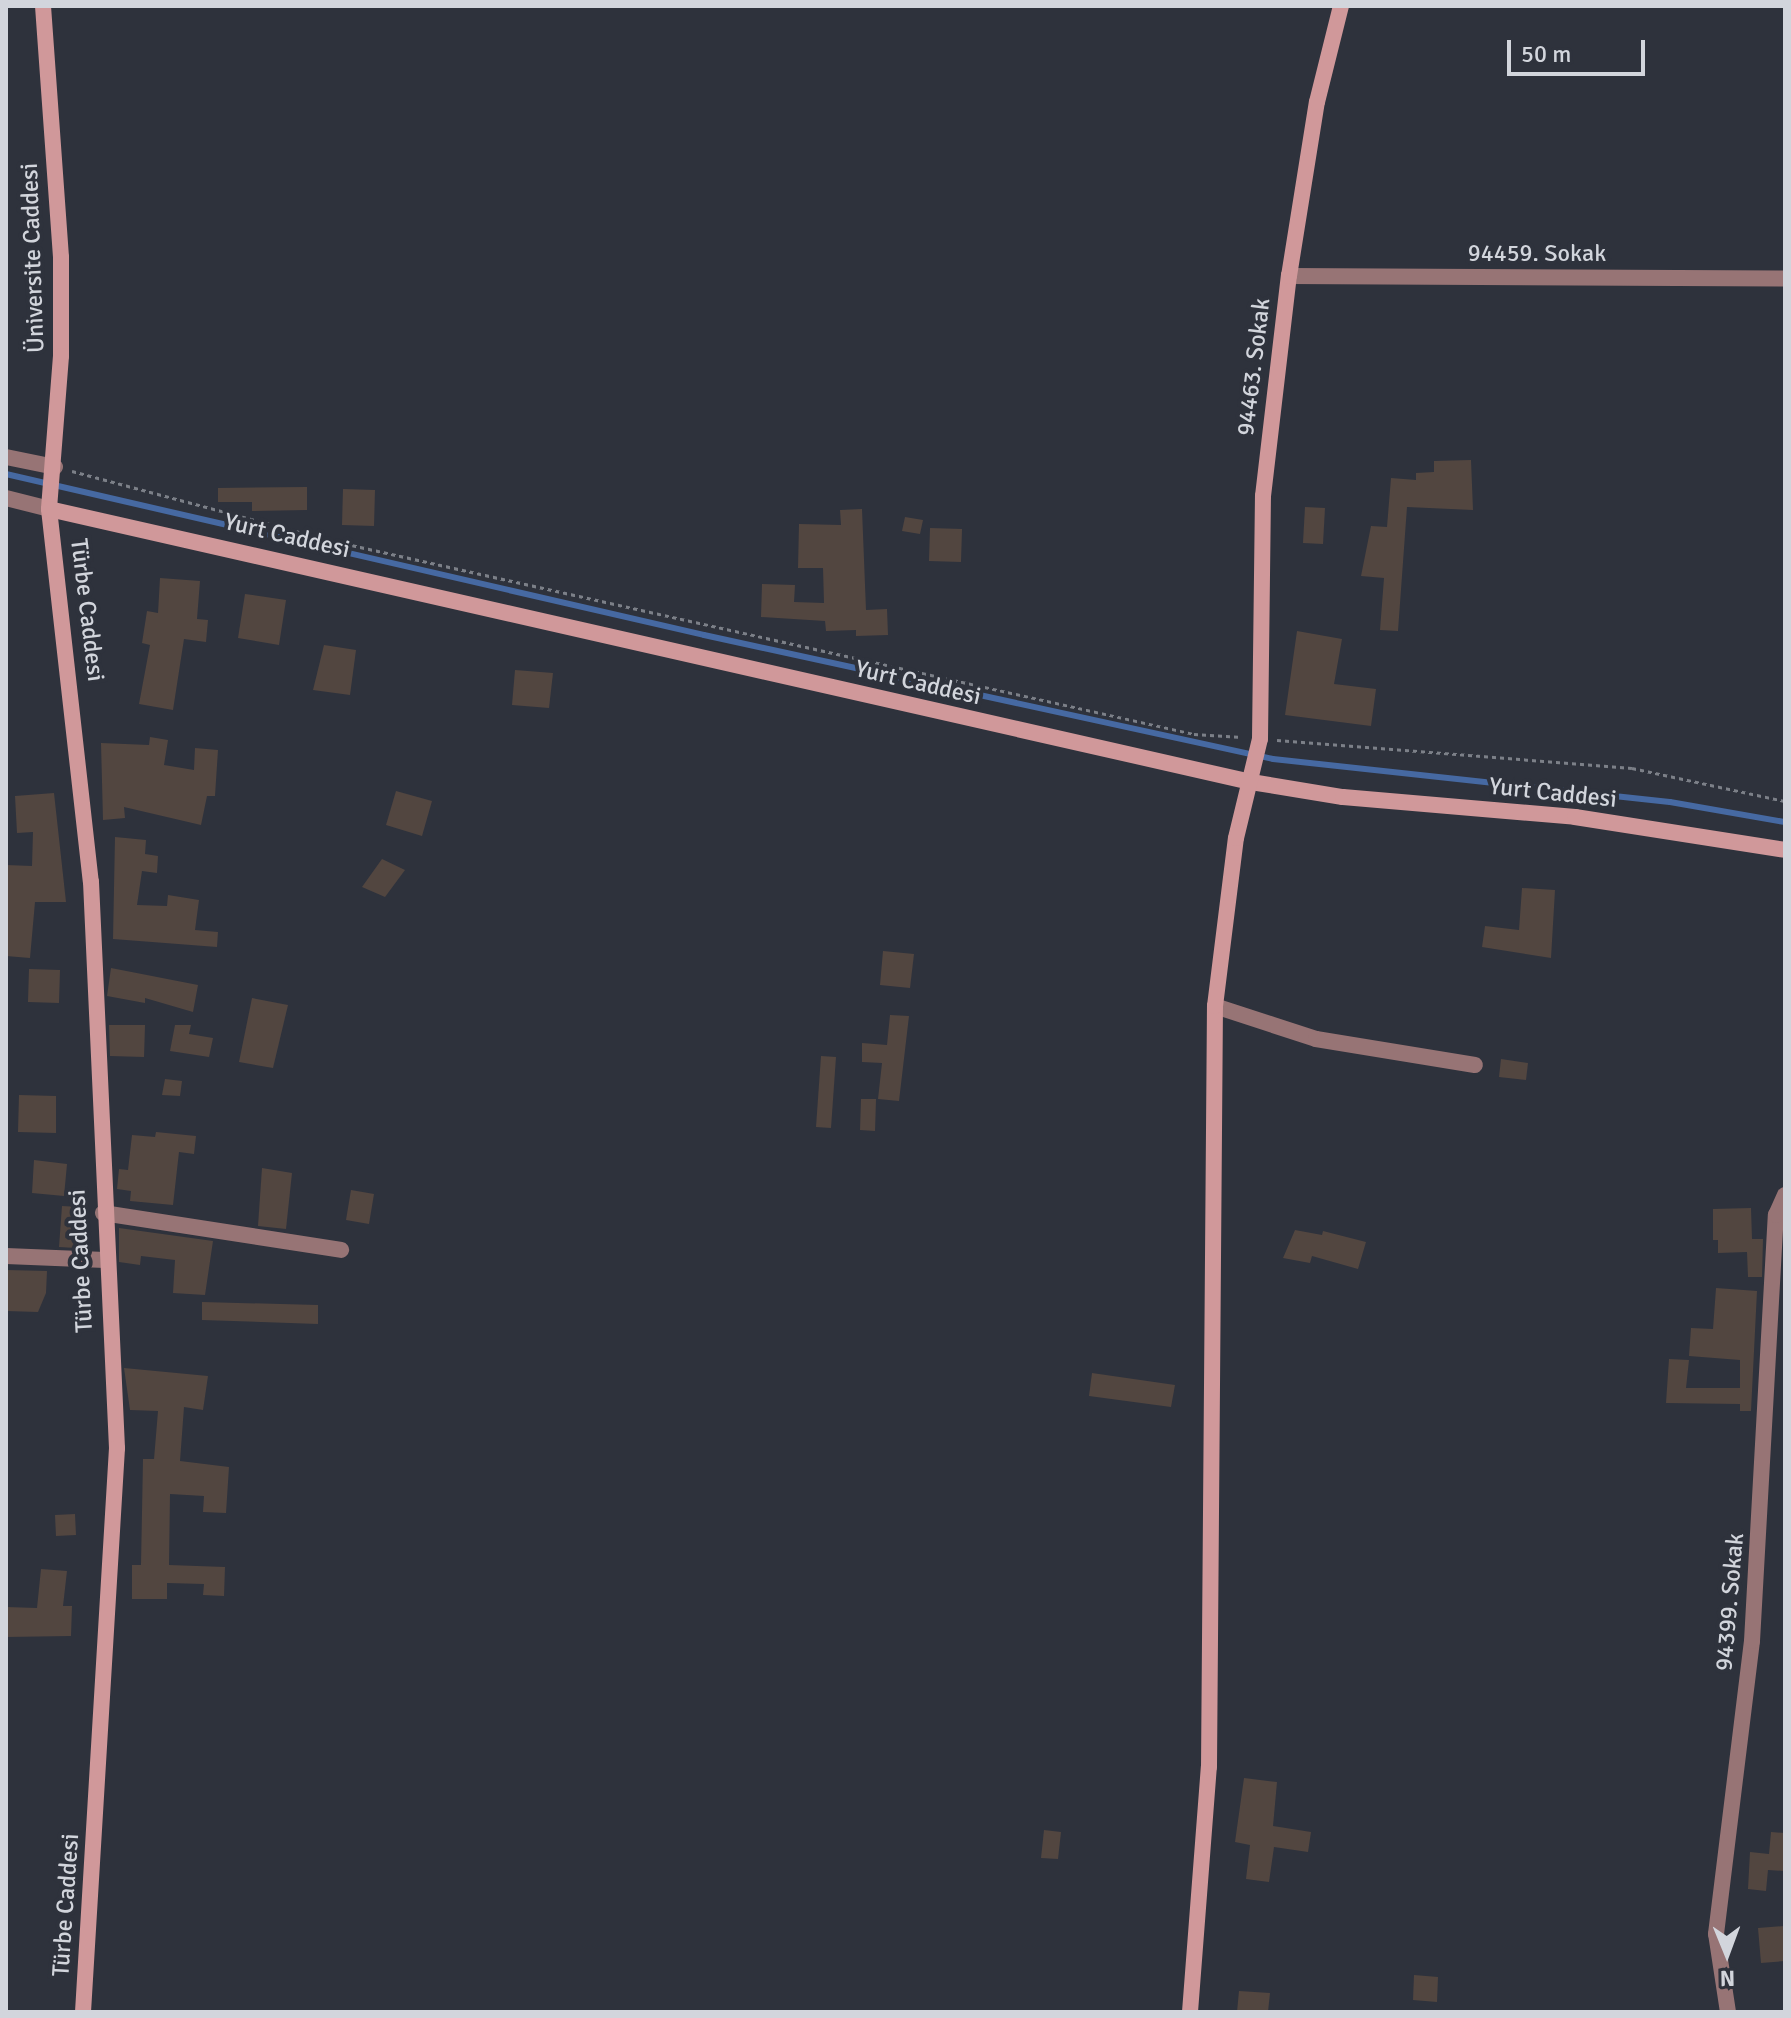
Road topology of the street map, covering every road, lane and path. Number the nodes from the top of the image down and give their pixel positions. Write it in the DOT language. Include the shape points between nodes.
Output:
graph roads {
  1 [pos="43,6"];
  2 [pos="1341,6"];
  3 [pos="1289,276"];
  4 [pos="1785,279"];
  5 [pos="6,457"];
  6 [pos="55,467"];
  7 [pos="6,498"];
  8 [pos="49,509"];
  9 [pos="1260,739"];
  10 [pos="1251,782"];
  11 [pos="1785,801"];
  12 [pos="1785,850"];
  13 [pos="1215,1006"];
  14 [pos="1475,1065"];
  15 [pos="1785,1195"];
  16 [pos="103,1213"];
  17 [pos="341,1250"];
  18 [pos="6,1256"];
  19 [pos="105,1260"];
  20 [pos="83,2012"];
  21 [pos="1190,2012"];
  22 [pos="1728,2012"];
  1 -- 6 [label="street, Üniversite Caddesi" via="61,257"];
  2 -- 3 [label="street, 94463. Sokak" via="1317,102"];
  3 -- 4 [label="street, 94459. Sokak"];
  3 -- 9 [label="street, 94463. Sokak" via="1263,496"];
  5 -- 6 [label="street"];
  6 -- 8 [label="street, Üniversite Caddesi"];
  6 -- 9 [label="path" via="329,540 1194,734"];
  7 -- 8 [label="street"];
  8 -- 10 [label="street, Yurt Caddesi"];
  8 -- 16 [label="street, Türbe Caddesi" via="87,833"];
  9 -- 10 [label="street, 94463. Sokak"];
  9 -- 11 [label="path" via="1632,768"];
  10 -- 12 [label="street, Yurt Caddesi" via="1343,797 1575,817"];
  10 -- 13 [label="street, 94463. Sokak" via="1236,838"];
  13 -- 14 [label="street" via="1316,1039"];
  13 -- 21 [label="street, 94463. Sokak" via="1209,1767"];
  15 -- 22 [label="street, 94399. Sokak" via="1776,1215 1752,1641 1716,1934"];
  16 -- 17 [label="street"];
  16 -- 19 [label="street, Türbe Caddesi"];
  18 -- 19 [label="street"];
  19 -- 20 [label="street, Türbe Caddesi" via="117,1483"];
}
